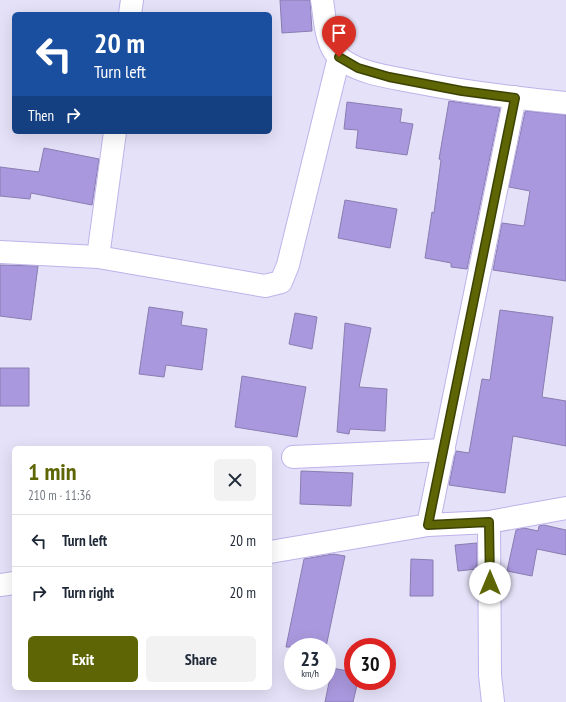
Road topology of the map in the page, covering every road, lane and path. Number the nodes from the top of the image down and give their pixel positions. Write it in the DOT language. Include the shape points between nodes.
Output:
graph roads {
  1 [pos="132,0"];
  2 [pos="322,0"];
  3 [pos="130,12"];
  4 [pos="339,57"];
  5 [pos="515,98"];
  6 [pos="566,103"];
  7 [pos="115,134"];
  8 [pos="0,252"];
  9 [pos="98,257"];
  10 [pos="444,450"];
  11 [pos="293,457"];
  12 [pos="566,507"];
  13 [pos="489,522"];
  14 [pos="428,525"];
  15 [pos="272,552"];
  16 [pos="12,583"];
  17 [pos="0,585"];
  18 [pos="493,702"];
  1 -- 3 [label="street"];
  2 -- 4 [label="street" via="332,46"];
  4 -- 5 [label="street" via="358,68 389,77"];
  4 -- 9 [label="street" via="288,265 281,282 264,286"];
  5 -- 6 [label="street"];
  5 -- 10 [label="street"];
  7 -- 9 [label="street"];
  8 -- 9 [label="street"];
  10 -- 11 [label="street"];
  10 -- 14 [label="street"];
  12 -- 13 [label="street"];
  13 -- 14 [label="street"];
  13 -- 18 [label="street" via="490,674"];
  14 -- 15 [label="street"];
  16 -- 17 [label="street"];
}
